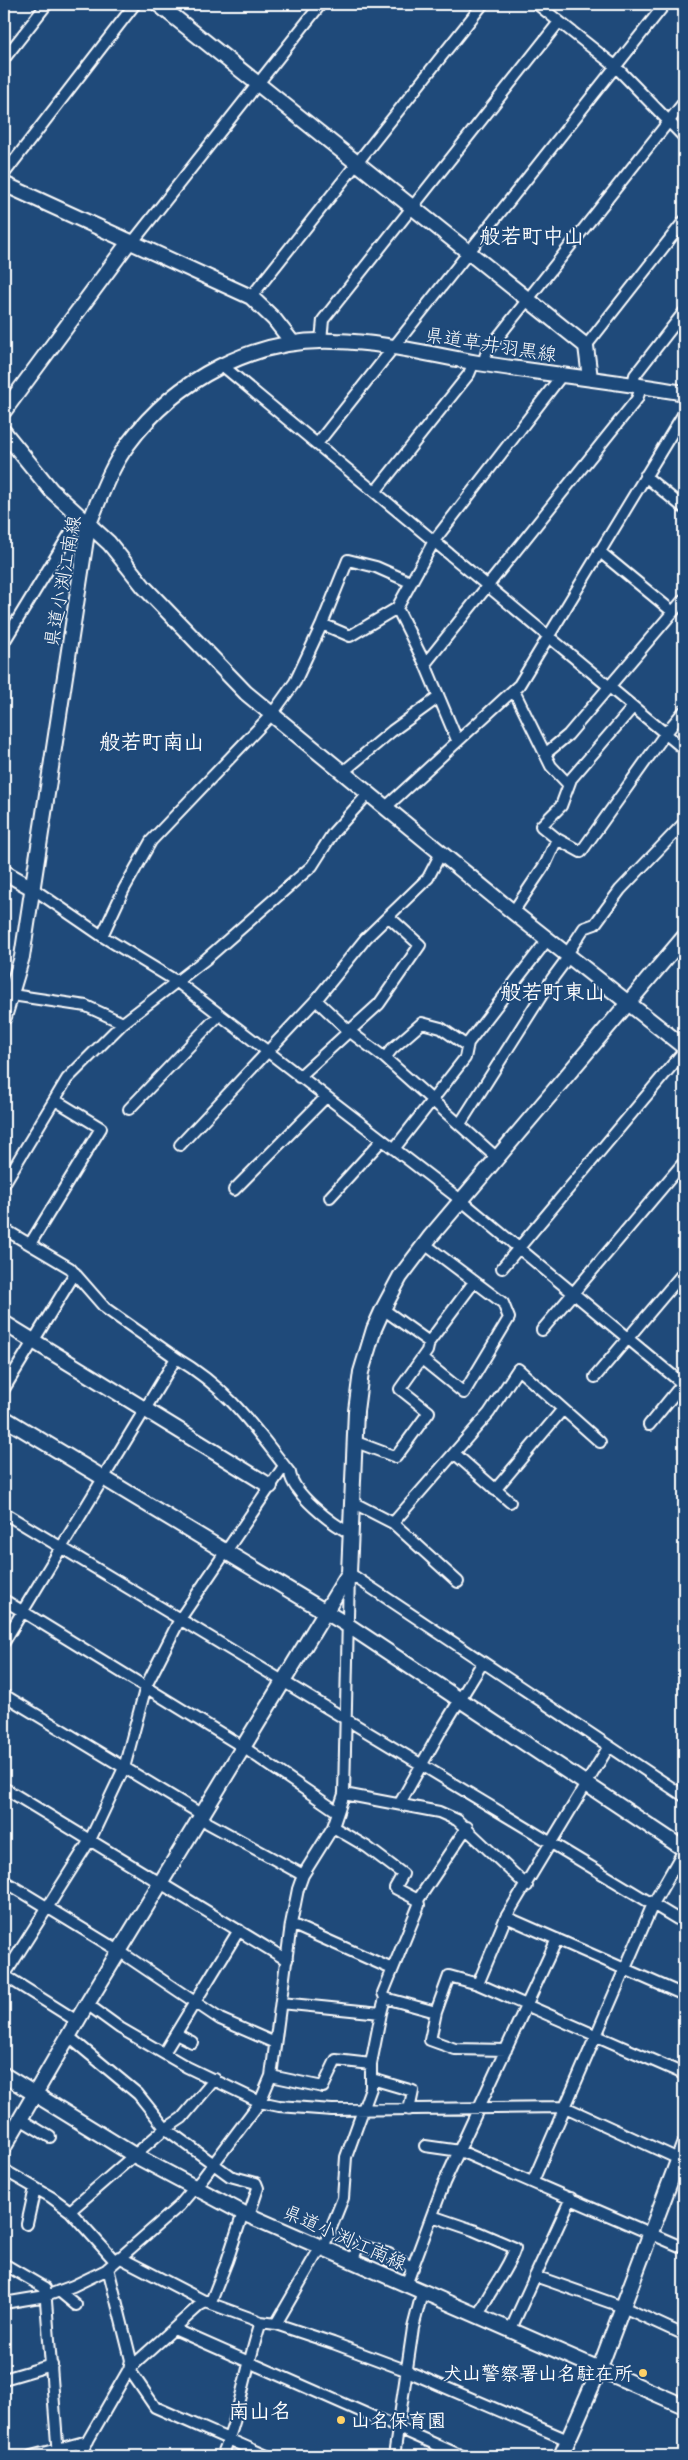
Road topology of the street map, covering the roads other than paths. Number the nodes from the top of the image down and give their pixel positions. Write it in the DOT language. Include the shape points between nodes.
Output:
graph roads {
  1 [pos="47,4"];
  2 [pos="136,4"];
  3 [pos="158,4"];
  4 [pos="321,4"];
  5 [pos="483,4"];
  6 [pos="537,4"];
  7 [pos="665,4"];
  8 [pos="559,22"];
  9 [pos="4,59"];
  10 [pos="615,66"];
  11 [pos="259,83"];
  12 [pos="684,102"];
  13 [pos="669,121"];
  14 [pos="684,136"];
  15 [pos="357,163"];
  16 [pos="4,174"];
  17 [pos="4,184"];
  18 [pos="413,208"];
  19 [pos="684,221"];
  20 [pos="130,243"];
  21 [pos="469,252"];
  22 [pos="251,298"];
  23 [pos="527,298"];
  24 [pos="684,312"];
  25 [pos="321,341"];
  26 [pos="292,342"];
  27 [pos="586,346"];
  28 [pos="395,347"];
  29 [pos="478,363"];
  30 [pos="223,366"];
  31 [pos="562,375"];
  32 [pos="590,378"];
  33 [pos="637,385"];
  34 [pos="684,393"];
  35 [pos="4,411"];
  36 [pos="684,413"];
  37 [pos="4,432"];
  38 [pos="317,444"];
  39 [pos="645,476"];
  40 [pos="375,492"];
  41 [pos="684,508"];
  42 [pos="84,521"];
  43 [pos="434,541"];
  44 [pos="599,551"];
  45 [pos="410,582"];
  46 [pos="487,586"];
  47 [pos="684,599"];
  48 [pos="396,608"];
  49 [pos="673,612"];
  50 [pos="322,624"];
  51 [pos="549,637"];
  52 [pos="4,642"];
  53 [pos="425,664"];
  54 [pos="609,687"];
  55 [pos="514,691"];
  56 [pos="438,697"];
  57 [pos="633,707"];
  58 [pos="684,711"];
  59 [pos="272,714"];
  60 [pos="665,734"];
  61 [pos="458,740"];
  62 [pos="684,750"];
  63 [pos="545,754"];
  64 [pos="343,772"];
  65 [pos="568,784"];
  66 [pos="369,793"];
  67 [pos="386,808"];
  68 [pos="684,823"];
  69 [pos="558,839"];
  70 [pos="442,853"];
  71 [pos="4,872"];
  72 [pos="32,888"];
  73 [pos="513,912"];
  74 [pos="389,918"];
  75 [pos="102,936"];
  76 [pos="684,937"];
  77 [pos="548,939"];
  78 [pos="568,955"];
  79 [pos="176,981"];
  80 [pos="12,995"];
  81 [pos="316,1000"];
  82 [pos="629,1003"];
  83 [pos="219,1015"];
  84 [pos="4,1017"];
  85 [pos="123,1023"];
  86 [pos="348,1031"];
  87 [pos="467,1046"];
  88 [pos="684,1047"];
  89 [pos="684,1051"];
  90 [pos="266,1052"];
  91 [pos="385,1058"];
  92 [pos="299,1077"];
  93 [pos="326,1097"];
  94 [pos="431,1099"];
  95 [pos="55,1100"];
  96 [pos="129,1109"];
  97 [pos="460,1124"];
  98 [pos="382,1140"];
  99 [pos="180,1145"];
  100 [pos="394,1149"];
  101 [pos="497,1158"];
  102 [pos="684,1162"];
  103 [pos="4,1184"];
  104 [pos="234,1190"];
  105 [pos="330,1197"];
  106 [pos="462,1201"];
  107 [pos="4,1229"];
  108 [pos="30,1244"];
  109 [pos="426,1245"];
  110 [pos="519,1248"];
  111 [pos="502,1268"];
  112 [pos="684,1272"];
  113 [pos="75,1273"];
  114 [pos="474,1282"];
  115 [pos="575,1294"];
  116 [pos="383,1309"];
  117 [pos="4,1323"];
  118 [pos="542,1330"];
  119 [pos="628,1339"];
  120 [pos="33,1341"];
  121 [pos="429,1342"];
  122 [pos="176,1358"];
  123 [pos="422,1359"];
  124 [pos="595,1377"];
  125 [pos="684,1384"];
  126 [pos="4,1389"];
  127 [pos="144,1409"];
  128 [pos="563,1409"];
  129 [pos="4,1418"];
  130 [pos="650,1425"];
  131 [pos="356,1442"];
  132 [pos="600,1442"];
  133 [pos="454,1453"];
  134 [pos="284,1466"];
  135 [pos="103,1477"];
  136 [pos="270,1486"];
  137 [pos="495,1490"];
  138 [pos="352,1502"];
  139 [pos="510,1502"];
  140 [pos="4,1513"];
  141 [pos="393,1524"];
  142 [pos="350,1533"];
  143 [pos="61,1548"];
  144 [pos="226,1553"];
  145 [pos="349,1573"];
  146 [pos="458,1582"];
  147 [pos="4,1600"];
  148 [pos="22,1611"];
  149 [pos="324,1611"];
  150 [pos="180,1619"];
  151 [pos="349,1626"];
  152 [pos="4,1642"];
  153 [pos="483,1662"];
  154 [pos="282,1682"];
  155 [pos="146,1686"];
  156 [pos="4,1694"];
  157 [pos="459,1699"];
  158 [pos="346,1720"];
  159 [pos="609,1746"];
  160 [pos="243,1747"];
  161 [pos="421,1764"];
  162 [pos="124,1768"];
  163 [pos="585,1784"];
  164 [pos="4,1788"];
  165 [pos="344,1794"];
  166 [pos="684,1796"];
  167 [pos="400,1803"];
  168 [pos="338,1812"];
  169 [pos="202,1817"];
  170 [pos="333,1827"];
  171 [pos="467,1827"];
  172 [pos="90,1840"];
  173 [pos="552,1842"];
  174 [pos="684,1850"];
  175 [pos="302,1874"];
  176 [pos="4,1881"];
  177 [pos="162,1884"];
  178 [pos="527,1886"];
  179 [pos="418,1900"];
  180 [pos="653,1904"];
  181 [pos="48,1907"];
  182 [pos="506,1917"];
  183 [pos="684,1923"];
  184 [pos="291,1924"];
  185 [pos="238,1930"];
  186 [pos="558,1939"];
  187 [pos="120,1952"];
  188 [pos="287,1960"];
  189 [pos="392,1969"];
  190 [pos="626,1969"];
  191 [pos="4,1976"];
  192 [pos="478,1984"];
  193 [pos="684,1994"];
  194 [pos="384,1998"];
  195 [pos="196,2002"];
  196 [pos="282,2002"];
  197 [pos="87,2004"];
  198 [pos="527,2005"];
  199 [pos="436,2012"];
  200 [pos="381,2013"];
  201 [pos="78,2021"];
  202 [pos="176,2034"];
  203 [pos="595,2035"];
  204 [pos="68,2036"];
  205 [pos="192,2042"];
  206 [pos="275,2043"];
  207 [pos="506,2050"];
  208 [pos="164,2053"];
  209 [pos="370,2064"];
  210 [pos="684,2074"];
  211 [pos="4,2075"];
  212 [pos="271,2076"];
  213 [pos="215,2079"];
  214 [pos="372,2079"];
  215 [pos="34,2094"];
  216 [pos="260,2102"];
  217 [pos="480,2107"];
  218 [pos="565,2107"];
  219 [pos="361,2110"];
  220 [pos="409,2110"];
  221 [pos="20,2119"];
  222 [pos="166,2129"];
  223 [pos="50,2137"];
  224 [pos="425,2146"];
  225 [pos="4,2148"];
  226 [pos="460,2151"];
  227 [pos="134,2154"];
  228 [pos="683,2155"];
  229 [pos="213,2165"];
  230 [pos="4,2170"];
  231 [pos="532,2181"];
  232 [pos="35,2188"];
  233 [pos="194,2188"];
  234 [pos="571,2198"];
  235 [pos="70,2211"];
  236 [pos="246,2214"];
  237 [pos="432,2216"];
  238 [pos="27,2224"];
  239 [pos="651,2234"];
  240 [pos="323,2248"];
  241 [pos="684,2248"];
  242 [pos="352,2261"];
  243 [pos="114,2262"];
  244 [pos="4,2264"];
  245 [pos="413,2268"];
  246 [pos="535,2276"];
  247 [pos="406,2285"];
  248 [pos="59,2291"];
  249 [pos="422,2293"];
  250 [pos="46,2296"];
  251 [pos="4,2302"];
  252 [pos="206,2302"];
  253 [pos="76,2305"];
  254 [pos="623,2308"];
  255 [pos="478,2317"];
  256 [pos="261,2322"];
  257 [pos="276,2324"];
  258 [pos="174,2329"];
  259 [pos="510,2331"];
  260 [pos="684,2335"];
  261 [pos="248,2362"];
  262 [pos="52,2365"];
  263 [pos="129,2369"];
  264 [pos="599,2370"];
  265 [pos="407,2372"];
  266 [pos="4,2380"];
  267 [pos="684,2406"];
  268 [pos="399,2428"];
  269 [pos="229,2439"];
  270 [pos="568,2440"];
  271 [pos="88,2441"];
  272 [pos="57,2452"];
  273 [pos="31,2456"];
  274 [pos="79,2456"];
  275 [pos="222,2456"];
  276 [pos="267,2456"];
  277 [pos="394,2456"];
  278 [pos="462,2456"];
  279 [pos="561,2456"];
  1 -- 9 [label="street"];
  2 -- 16 [label="street"];
  3 -- 11 [label="street"];
  4 -- 11 [label="street"];
  5 -- 15 [label="street"];
  6 -- 8 [label="street"];
  7 -- 10 [label="street"];
  8 -- 10 [label="street"];
  8 -- 18 [label="street"];
  10 -- 13 [label="street"];
  10 -- 21 [label="street"];
  11 -- 15 [label="street"];
  11 -- 20 [label="street"];
  12 -- 13 [label="street"];
  13 -- 14 [label="street"];
  13 -- 23 [label="street"];
  15 -- 18 [label="street"];
  15 -- 22 [label="street"];
  17 -- 20 [label="street"];
  18 -- 21 [label="street"];
  18 -- 25 [label="street" via="323,320"];
  19 -- 27 [label="street"];
  20 -- 22 [label="street"];
  20 -- 35 [label="street"];
  21 -- 23 [label="street"];
  21 -- 28 [label="street"];
  22 -- 26 [label="street" via="274,319"];
  23 -- 27 [label="street"];
  23 -- 29 [label="street"];
  24 -- 33 [label="street" via="635,375"];
  25 -- 26 [label="street, 県道草井羽黒線"];
  25 -- 28 [label="street, 県道草井羽黒線" via="365,342"];
  26 -- 30 [label="street, 県道小渕江南線" via="267,347"];
  27 -- 32 [label="street"];
  28 -- 29 [label="street, 県道草井羽黒線"];
  28 -- 38 [label="street"];
  29 -- 31 [label="street, 県道草井羽黒線"];
  29 -- 40 [label="street"];
  30 -- 38 [label="street"];
  30 -- 42 [label="street, 県道小渕江南線" via="182,388 128,444"];
  31 -- 32 [label="street, 県道草井羽黒線"];
  31 -- 43 [label="street"];
  32 -- 33 [label="street, 県道草井羽黒線"];
  33 -- 34 [label="street, 県道草井羽黒線"];
  33 -- 46 [label="street" via="637,399"];
  36 -- 39 [label="street"];
  37 -- 42 [label="street" via="51,490"];
  38 -- 40 [label="street"];
  39 -- 41 [label="street"];
  39 -- 44 [label="street"];
  40 -- 43 [label="street"];
  42 -- 52 [label="street"];
  42 -- 59 [label="street" via="109,543 144,587 200,647"];
  42 -- 72 [label="street, 県道小渕江南線"];
  43 -- 45 [label="street"];
  43 -- 46 [label="street"];
  44 -- 49 [label="street"];
  44 -- 51 [label="street"];
  45 -- 48 [label="street"];
  45 -- 50 [label="street" via="376,567 348,560"];
  46 -- 51 [label="street"];
  46 -- 53 [label="street"];
  47 -- 49 [label="street"];
  48 -- 50 [label="street" via="350,636"];
  48 -- 53 [label="street"];
  49 -- 54 [label="street"];
  50 -- 59 [label="street" via="294,682"];
  51 -- 54 [label="street"];
  51 -- 55 [label="street"];
  53 -- 56 [label="street"];
  54 -- 57 [label="street"];
  54 -- 63 [label="street" via="568,736"];
  55 -- 61 [label="street"];
  55 -- 63 [label="street"];
  56 -- 61 [label="street"];
  56 -- 64 [label="street"];
  57 -- 60 [label="street"];
  57 -- 65 [label="street"];
  58 -- 60 [label="street"];
  59 -- 64 [label="street"];
  59 -- 75 [label="street" via="151,842"];
  60 -- 62 [label="street"];
  60 -- 69 [label="street" via="581,852"];
  61 -- 67 [label="street"];
  63 -- 65 [label="street" via="551,766"];
  64 -- 66 [label="street"];
  65 -- 69 [label="street" via="561,806 540,826"];
  66 -- 67 [label="street"];
  66 -- 79 [label="street" via="333,833 312,866 206,959"];
  67 -- 70 [label="street"];
  68 -- 78 [label="street" via="620,890 595,924 584,928"];
  69 -- 73 [label="street"];
  70 -- 73 [label="street"];
  70 -- 74 [label="street" via="428,878"];
  71 -- 72 [label="street"];
  72 -- 75 [label="street"];
  72 -- 80 [label="street, 県道小渕江南線" via="22,957"];
  73 -- 77 [label="street"];
  74 -- 81 [label="street" via="366,938"];
  74 -- 86 [label="street" via="420,945 380,1004"];
  75 -- 79 [label="street"];
  76 -- 82 [label="street"];
  77 -- 78 [label="street"];
  77 -- 87 [label="street"];
  78 -- 82 [label="street"];
  78 -- 97 [label="street"];
  79 -- 83 [label="street"];
  79 -- 85 [label="street"];
  80 -- 84 [label="street, 県道小渕江南線"];
  80 -- 85 [label="street" via="86,1006"];
  81 -- 86 [label="street"];
  81 -- 90 [label="street"];
  82 -- 88 [label="street"];
  82 -- 101 [label="street"];
  83 -- 90 [label="street"];
  83 -- 96 [label="street"];
  85 -- 95 [label="street" via="67,1079"];
  86 -- 91 [label="street"];
  86 -- 92 [label="street"];
  87 -- 91 [label="street" via="441,1028 422,1023"];
  87 -- 94 [label="street" via="466,1058"];
  89 -- 110 [label="street"];
  90 -- 92 [label="street"];
  90 -- 99 [label="street"];
  91 -- 94 [label="street"];
  92 -- 93 [label="street"];
  93 -- 98 [label="street"];
  93 -- 104 [label="street"];
  94 -- 97 [label="street"];
  94 -- 100 [label="street"];
  95 -- 103 [label="street"];
  95 -- 108 [label="street" via="100,1128"];
  97 -- 101 [label="street"];
  98 -- 100 [label="street"];
  98 -- 105 [label="street"];
  100 -- 106 [label="street"];
  101 -- 106 [label="street"];
  102 -- 115 [label="street"];
  106 -- 109 [label="street"];
  106 -- 110 [label="street"];
  107 -- 108 [label="street"];
  108 -- 113 [label="street"];
  109 -- 114 [label="street"];
  109 -- 116 [label="street" via="409,1264"];
  110 -- 111 [label="street"];
  110 -- 115 [label="street"];
  112 -- 119 [label="street"];
  113 -- 120 [label="street"];
  113 -- 122 [label="street" via="105,1308"];
  114 -- 121 [label="street"];
  114 -- 123 [label="street" via="503,1303 509,1318 464,1393"];
  115 -- 118 [label="street"];
  115 -- 119 [label="street"];
  116 -- 121 [label="street"];
  116 -- 131 [label="street" via="361,1372"];
  117 -- 120 [label="street"];
  119 -- 124 [label="street"];
  119 -- 125 [label="street"];
  120 -- 126 [label="street"];
  120 -- 127 [label="street"];
  121 -- 123 [label="street"];
  122 -- 127 [label="street"];
  122 -- 134 [label="street" via="201,1372 234,1402"];
  123 -- 131 [label="street" via="400,1388 429,1412 396,1457"];
  125 -- 130 [label="street"];
  127 -- 135 [label="street"];
  127 -- 136 [label="street"];
  128 -- 132 [label="street"];
  128 -- 133 [label="street" via="518,1369 489,1413"];
  128 -- 137 [label="street"];
  129 -- 135 [label="street"];
  131 -- 138 [label="street"];
  133 -- 137 [label="street"];
  133 -- 141 [label="street"];
  134 -- 136 [label="street"];
  134 -- 142 [label="street" via="317,1510"];
  135 -- 143 [label="street"];
  135 -- 144 [label="street"];
  136 -- 144 [label="street"];
  137 -- 139 [label="street"];
  138 -- 141 [label="street"];
  138 -- 142 [label="street"];
  140 -- 143 [label="street"];
  141 -- 146 [label="street"];
  142 -- 145 [label="street"];
  143 -- 148 [label="street"];
  143 -- 150 [label="street"];
  144 -- 149 [label="street"];
  144 -- 150 [label="street"];
  145 -- 149 [label="street"];
  145 -- 151 [label="street"];
  145 -- 153 [label="street"];
  147 -- 148 [label="street"];
  148 -- 152 [label="street"];
  148 -- 155 [label="street"];
  149 -- 151 [label="street"];
  149 -- 154 [label="street"];
  150 -- 154 [label="street"];
  150 -- 155 [label="street"];
  151 -- 157 [label="street"];
  151 -- 158 [label="street"];
  153 -- 157 [label="street"];
  153 -- 159 [label="street"];
  154 -- 158 [label="street"];
  154 -- 160 [label="street"];
  155 -- 160 [label="street"];
  155 -- 162 [label="street"];
  156 -- 162 [label="street"];
  157 -- 161 [label="street"];
  157 -- 163 [label="street"];
  158 -- 161 [label="street"];
  158 -- 165 [label="street"];
  159 -- 163 [label="street"];
  159 -- 166 [label="street"];
  160 -- 168 [label="street"];
  160 -- 169 [label="street"];
  161 -- 167 [label="street"];
  161 -- 173 [label="street"];
  162 -- 169 [label="street"];
  162 -- 172 [label="street"];
  163 -- 173 [label="street"];
  163 -- 174 [label="street"];
  164 -- 172 [label="street"];
  165 -- 167 [label="street"];
  165 -- 168 [label="street"];
  167 -- 171 [label="street" via="439,1812"];
  168 -- 170 [label="street"];
  169 -- 175 [label="street"];
  169 -- 177 [label="street"];
  170 -- 175 [label="street"];
  170 -- 179 [label="street" via="405,1871 395,1888"];
  171 -- 178 [label="street"];
  171 -- 179 [label="street"];
  172 -- 177 [label="street"];
  172 -- 181 [label="street"];
  173 -- 178 [label="street"];
  173 -- 180 [label="street"];
  174 -- 180 [label="street"];
  175 -- 184 [label="street"];
  176 -- 181 [label="street"];
  177 -- 185 [label="street"];
  177 -- 187 [label="street"];
  178 -- 182 [label="street"];
  179 -- 189 [label="street"];
  180 -- 183 [label="street"];
  180 -- 190 [label="street"];
  181 -- 187 [label="street"];
  181 -- 191 [label="street"];
  182 -- 186 [label="street"];
  182 -- 192 [label="street"];
  184 -- 188 [label="street"];
  184 -- 189 [label="street"];
  185 -- 188 [label="street"];
  185 -- 195 [label="street"];
  186 -- 190 [label="street"];
  186 -- 198 [label="street"];
  187 -- 195 [label="street"];
  187 -- 197 [label="street"];
  188 -- 196 [label="street"];
  189 -- 194 [label="street"];
  190 -- 193 [label="street"];
  190 -- 203 [label="street"];
  191 -- 201 [label="street"];
  192 -- 198 [label="street"];
  192 -- 199 [label="street" via="449,1976"];
  194 -- 199 [label="street"];
  194 -- 200 [label="street"];
  195 -- 202 [label="street"];
  195 -- 206 [label="street" via="220,2019"];
  196 -- 200 [label="street"];
  196 -- 206 [label="street"];
  197 -- 201 [label="street"];
  197 -- 208 [label="street" via="120,2028"];
  198 -- 203 [label="street"];
  198 -- 207 [label="street"];
  199 -- 207 [label="street" via="430,2040 455,2049"];
  200 -- 209 [label="street"];
  201 -- 204 [label="street"];
  202 -- 205 [label="street"];
  202 -- 208 [label="street"];
  203 -- 210 [label="street"];
  203 -- 218 [label="street"];
  204 -- 215 [label="street"];
  204 -- 222 [label="street" via="138,2094"];
  206 -- 212 [label="street"];
  207 -- 217 [label="street"];
  208 -- 213 [label="street"];
  209 -- 212 [label="street" via="336,2060 323,2087"];
  209 -- 214 [label="street"];
  211 -- 215 [label="street, 県道小渕江南線"];
  212 -- 216 [label="street"];
  213 -- 216 [label="street"];
  213 -- 222 [label="street" via="182,2118"];
  214 -- 219 [label="street"];
  214 -- 220 [label="street" via="413,2091"];
  215 -- 221 [label="street"];
  215 -- 227 [label="street, 県道小渕江南線"];
  216 -- 219 [label="street"];
  216 -- 229 [label="street"];
  217 -- 218 [label="street"];
  217 -- 220 [label="street"];
  217 -- 226 [label="street"];
  218 -- 228 [label="street"];
  218 -- 231 [label="street"];
  219 -- 220 [label="street"];
  219 -- 240 [label="street" via="346,2157 343,2198"];
  221 -- 223 [label="street"];
  221 -- 225 [label="street"];
  222 -- 227 [label="street"];
  222 -- 229 [label="street"];
  224 -- 226 [label="street"];
  226 -- 231 [label="street"];
  226 -- 237 [label="street"];
  227 -- 233 [label="street, 県道小渕江南線"];
  227 -- 235 [label="street"];
  228 -- 239 [label="street"];
  229 -- 233 [label="street"];
  229 -- 236 [label="street" via="230,2176 256,2183 258,2188"];
  230 -- 232 [label="street"];
  231 -- 234 [label="street"];
  232 -- 235 [label="street"];
  232 -- 238 [label="street"];
  233 -- 236 [label="street, 県道小渕江南線"];
  233 -- 243 [label="street"];
  234 -- 239 [label="street"];
  234 -- 246 [label="street"];
  235 -- 243 [label="street"];
  236 -- 240 [label="street, 県道小渕江南線"];
  236 -- 252 [label="street" via="212,2299"];
  237 -- 245 [label="street"];
  237 -- 255 [label="street" via="515,2248"];
  239 -- 241 [label="street"];
  239 -- 254 [label="street"];
  240 -- 242 [label="street, 県道小渕江南線"];
  240 -- 257 [label="street"];
  242 -- 245 [label="street" via="358,2245 389,2254"];
  242 -- 247 [label="street, 県道小渕江南線"];
  243 -- 248 [label="street"];
  243 -- 252 [label="street"];
  243 -- 263 [label="street" via="131,2360"];
  244 -- 250 [label="street" via="45,2288"];
  245 -- 247 [label="street"];
  246 -- 254 [label="street"];
  246 -- 259 [label="street"];
  247 -- 249 [label="street, 県道小渕江南線"];
  248 -- 250 [label="street"];
  248 -- 253 [label="street"];
  249 -- 255 [label="street, 県道小渕江南線"];
  249 -- 265 [label="street"];
  250 -- 251 [label="street"];
  250 -- 262 [label="street"];
  252 -- 256 [label="street"];
  252 -- 258 [label="street"];
  254 -- 260 [label="street"];
  254 -- 264 [label="street"];
  255 -- 259 [label="street, 県道小渕江南線"];
  256 -- 257 [label="street"];
  256 -- 261 [label="street"];
  257 -- 265 [label="street"];
  258 -- 261 [label="street"];
  258 -- 263 [label="street"];
  259 -- 264 [label="street, 県道小渕江南線"];
  261 -- 268 [label="street"];
  261 -- 269 [label="street"];
  262 -- 266 [label="street"];
  262 -- 272 [label="street"];
  263 -- 269 [label="street" via="155,2406"];
  263 -- 271 [label="street"];
  264 -- 267 [label="street, 県道小渕江南線"];
  264 -- 270 [label="street"];
  265 -- 268 [label="street"];
  265 -- 270 [label="street"];
  268 -- 277 [label="street"];
  268 -- 278 [label="street"];
  269 -- 275 [label="street"];
  269 -- 276 [label="street"];
  270 -- 279 [label="street"];
  271 -- 272 [label="street"];
  271 -- 274 [label="street"];
  272 -- 273 [label="street"];
}
